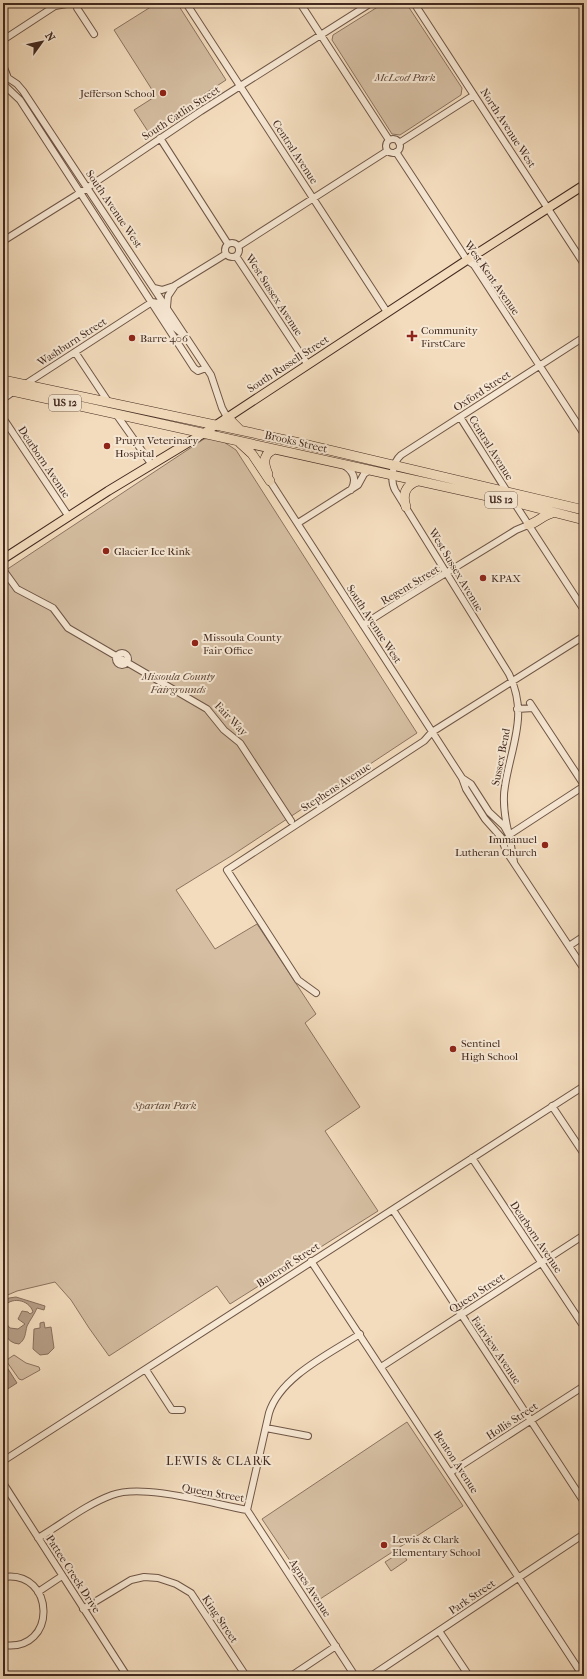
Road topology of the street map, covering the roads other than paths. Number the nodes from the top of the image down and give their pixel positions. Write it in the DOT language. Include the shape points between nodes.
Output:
graph roads {
  1 [pos="68,3"];
  2 [pos="186,3"];
  3 [pos="300,3"];
  4 [pos="371,3"];
  5 [pos="414,3"];
  6 [pos="56,5"];
  7 [pos="76,6"];
  8 [pos="94,34"];
  9 [pos="321,35"];
  10 [pos="3,40"];
  11 [pos="3,65"];
  12 [pos="5,81"];
  13 [pos="240,87"];
  14 [pos="474,95"];
  15 [pos="160,138"];
  16 [pos="389,140"];
  17 [pos="399,143"];
  18 [pos="387,151"];
  19 [pos="396,152"];
  20 [pos="584,185"];
  21 [pos="87,188"];
  22 [pos="80,193"];
  23 [pos="313,199"];
  24 [pos="548,208"];
  25 [pos="3,241"];
  26 [pos="228,244"];
  27 [pos="239,246"];
  28 [pos="226,254"];
  29 [pos="236,256"];
  30 [pos="467,260"];
  31 [pos="584,264"];
  32 [pos="174,286"];
  33 [pos="154,288"];
  34 [pos="152,302"];
  35 [pos="167,307"];
  36 [pos="387,312"];
  37 [pos="186,336"];
  38 [pos="584,337"];
  39 [pos="75,352"];
  40 [pos="308,365"];
  41 [pos="540,366"];
  42 [pos="206,368"];
  43 [pos="3,380"];
  44 [pos="25,384"];
  45 [pos="3,389"];
  46 [pos="14,391"];
  47 [pos="3,399"];
  48 [pos="109,403"];
  49 [pos="116,413"];
  50 [pos="227,417"];
  51 [pos="460,417"];
  52 [pos="3,418"];
  53 [pos="216,425"];
  54 [pos="240,430"];
  55 [pos="204,433"];
  56 [pos="584,434"];
  57 [pos="235,441"];
  58 [pos="270,452"];
  59 [pos="152,465"];
  60 [pos="345,465"];
  61 [pos="394,465"];
  62 [pos="370,470"];
  63 [pos="393,476"];
  64 [pos="270,481"];
  65 [pos="418,481"];
  66 [pos="351,490"];
  67 [pos="507,492"];
  68 [pos="514,502"];
  69 [pos="406,507"];
  70 [pos="584,510"];
  71 [pos="552,513"];
  72 [pos="69,517"];
  73 [pos="584,520"];
  74 [pos="298,522"];
  75 [pos="528,525"];
  76 [pos="3,559"];
  77 [pos="4,571"];
  78 [pos="446,574"];
  79 [pos="584,610"];
  80 [pos="363,625"];
  81 [pos="584,636"];
  82 [pos="513,682"];
  83 [pos="517,709"];
  84 [pos="432,732"];
  85 [pos="462,778"];
  86 [pos="584,785"];
  87 [pos="291,821"];
  88 [pos="509,835"];
  89 [pos="514,862"];
  90 [pos="584,936"];
  91 [pos="569,946"];
  92 [pos="584,969"];
  93 [pos="316,993"];
  94 [pos="584,1086"];
  95 [pos="552,1106"];
  96 [pos="584,1154"];
  97 [pos="472,1158"];
  98 [pos="393,1210"];
  99 [pos="584,1235"];
  100 [pos="312,1261"];
  101 [pos="541,1263"];
  102 [pos="461,1315"];
  103 [pos="584,1327"];
  104 [pos="360,1334"];
  105 [pos="381,1367"];
  106 [pos="146,1370"];
  107 [pos="584,1386"];
  108 [pos="182,1410"];
  109 [pos="531,1420"];
  110 [pos="266,1428"];
  111 [pos="308,1436"];
  112 [pos="3,1461"];
  113 [pos="451,1472"];
  114 [pos="3,1483"];
  115 [pos="584,1502"];
  116 [pos="247,1510"];
  117 [pos="584,1534"];
  118 [pos="38,1538"];
  119 [pos="62,1576"];
  120 [pos="3,1577"];
  121 [pos="519,1578"];
  122 [pos="38,1592"];
  123 [pos="83,1609"];
  124 [pos="439,1631"];
  125 [pos="3,1645"];
  126 [pos="336,1646"];
  127 [pos="127,1676"];
  128 [pos="246,1676"];
  129 [pos="292,1676"];
  130 [pos="355,1676"];
  131 [pos="371,1676"];
  132 [pos="469,1676"];
  133 [pos="583,1676"];
  1 -- 6 [label="street"];
  1 -- 7 [label="street"];
  2 -- 13 [label="street, Central Avenue"];
  3 -- 9 [label="street"];
  4 -- 9 [label="street, South Catlin Street"];
  5 -- 14 [label="street, North Avenue West"];
  6 -- 10 [label="street"];
  7 -- 8 [label="street"];
  9 -- 13 [label="street, South Catlin Street"];
  9 -- 16 [label="street"];
  11 -- 12 [label="street, South Avenue West"];
  12 -- 21 [label="street, South Avenue West" via="17,84 23,91"];
  12 -- 22 [label="street, South Avenue West"];
  13 -- 15 [label="street, South Catlin Street"];
  13 -- 23 [label="street, Central Avenue"];
  14 -- 17 [label="street"];
  14 -- 24 [label="street, North Avenue West"];
  15 -- 21 [label="street, South Catlin Street"];
  15 -- 26 [label="street"];
  16 -- 17 [label="street" via="395,139"];
  16 -- 18 [label="street" via="385,146"];
  17 -- 19 [label="street" via="400,147"];
  18 -- 19 [label="street"];
  18 -- 23 [label="street"];
  19 -- 30 [label="street, West Kent Avenue"];
  20 -- 24 [label="main road, South Russell Street"];
  21 -- 22 [label="street, South Catlin Street"];
  21 -- 33 [label="street, South Avenue West"];
  22 -- 25 [label="street, South Catlin Street"];
  22 -- 34 [label="street, South Avenue West"];
  23 -- 27 [label="street"];
  23 -- 36 [label="street, Central Avenue"];
  24 -- 30 [label="main road, South Russell Street"];
  24 -- 31 [label="street, North Avenue West"];
  26 -- 27 [label="street" via="234,243"];
  26 -- 28 [label="street"];
  27 -- 29 [label="street" via="240,250"];
  28 -- 29 [label="street" via="230,257"];
  28 -- 32 [label="street"];
  29 -- 40 [label="street, West Sussex Avenue"];
  30 -- 36 [label="main road, South Russell Street"];
  30 -- 41 [label="street, West Kent Avenue" via="474,265"];
  32 -- 33 [label="street" via="162,290"];
  32 -- 35 [label="street" via="168,296"];
  33 -- 35 [label="street, South Avenue West"];
  34 -- 37 [label="street" via="158,303 174,327"];
  34 -- 39 [label="street, Washburn Street"];
  34 -- 42 [label="street, South Avenue West" via="194,368 198,372"];
  35 -- 37 [label="street, South Avenue West"];
  36 -- 40 [label="main road, South Russell Street"];
  37 -- 42 [label="street, South Avenue West"];
  38 -- 41 [label="street, Oxford Street"];
  39 -- 44 [label="street, Washburn Street"];
  39 -- 48 [label="street"];
  40 -- 50 [label="main road, South Russell Street"];
  41 -- 51 [label="street, Oxford Street"];
  41 -- 56 [label="street, West Kent Avenue"];
  42 -- 50 [label="street, South Avenue West" via="214,381"];
  43 -- 44 [label="highway, Brooks Street / US 12"];
  44 -- 46 [label="street, Washburn Street"];
  44 -- 48 [label="highway, Brooks Street / US 12"];
  45 -- 46 [label="highway, Brooks Street / US 12"];
  46 -- 47 [label="street, Washburn Street"];
  46 -- 49 [label="highway, Brooks Street / US 12"];
  48 -- 53 [label="highway, Brooks Street / US 12"];
  49 -- 55 [label="highway, Brooks Street / US 12"];
  49 -- 59 [label="street"];
  50 -- 53 [label="main road, South Russell Street"];
  50 -- 54 [label="highway"];
  51 -- 61 [label="street, Oxford Street" via="401,455"];
  51 -- 67 [label="street, Central Avenue"];
  52 -- 72 [label="street, Dearborn Avenue"];
  53 -- 54 [label="highway, Brooks Street / US 12"];
  53 -- 55 [label="main road, South Russell Street"];
  54 -- 61 [label="highway, Brooks Street / US 12"];
  55 -- 57 [label="highway, Brooks Street / US 12"];
  55 -- 59 [label="main road, South Russell Street"];
  57 -- 58 [label="highway, Brooks Street / US 12"];
  57 -- 64 [label="highway" via="248,450"];
  58 -- 60 [label="highway, Brooks Street / US 12"];
  58 -- 64 [label="highway" via="264,464"];
  59 -- 72 [label="main road, South Russell Street"];
  60 -- 62 [label="highway, Brooks Street / US 12"];
  60 -- 66 [label="street" via="354,477"];
  61 -- 63 [label="street, West Sussex Avenue"];
  61 -- 67 [label="highway, Brooks Street / US 12"];
  62 -- 63 [label="highway, Brooks Street / US 12"];
  62 -- 66 [label="street"];
  63 -- 65 [label="highway, Brooks Street / US 12"];
  63 -- 69 [label="street, West Sussex Avenue" via="393,486"];
  64 -- 74 [label="street, South Avenue West"];
  65 -- 68 [label="highway, Brooks Street / US 12"];
  65 -- 69 [label="highway" via="405,490"];
  66 -- 74 [label="street"];
  67 -- 68 [label="street, Central Avenue"];
  67 -- 70 [label="highway, Brooks Street / US 12"];
  68 -- 71 [label="highway, Brooks Street / US 12"];
  68 -- 75 [label="street, Central Avenue"];
  69 -- 78 [label="street, West Sussex Avenue"];
  71 -- 73 [label="highway, Brooks Street / US 12"];
  71 -- 75 [label="highway"];
  72 -- 76 [label="main road, South Russell Street"];
  74 -- 80 [label="street, South Avenue West"];
  75 -- 78 [label="street, Regent Street"];
  75 -- 79 [label="street, Central Avenue"];
  77 -- 87 [label="street, Fair Way" via="17,588 53,608 68,628 211,712 224,730 240,743"];
  78 -- 80 [label="street, Regent Street"];
  78 -- 82 [label="street, West Sussex Avenue"];
  80 -- 84 [label="street, South Avenue West"];
  81 -- 82 [label="street, Stephens Avenue"];
  82 -- 83 [label="street, Sussex Bend"];
  82 -- 84 [label="street, Stephens Avenue"];
  83 -- 86 [label="street" via="532,705"];
  83 -- 88 [label="street, Sussex Bend" via="517,734 504,794"];
  84 -- 85 [label="street, South Avenue West"];
  84 -- 93 [label="street, Stephens Avenue" via="424,741 227,870 298,980"];
  85 -- 88 [label="street, South Avenue West" via="471,784 489,812 504,826"];
  85 -- 89 [label="street, South Avenue West" via="466,789 485,819 501,837 506,851"];
  86 -- 88 [label="street"];
  88 -- 89 [label="street, South Avenue West"];
  89 -- 91 [label="street, South Avenue West"];
  90 -- 91 [label="street"];
  91 -- 92 [label="street, South Avenue West"];
  94 -- 95 [label="street, Bancroft Street"];
  95 -- 96 [label="street"];
  95 -- 97 [label="street, Bancroft Street"];
  97 -- 98 [label="street, Bancroft Street"];
  97 -- 101 [label="street, Dearborn Avenue"];
  98 -- 100 [label="street, Bancroft Street"];
  98 -- 102 [label="street, Fairview Avenue"];
  99 -- 101 [label="street, Queen Street"];
  100 -- 104 [label="street, Benton Avenue"];
  100 -- 106 [label="street, Bancroft Street"];
  101 -- 102 [label="street, Queen Street"];
  101 -- 103 [label="street, Dearborn Avenue"];
  102 -- 105 [label="street, Queen Street"];
  102 -- 109 [label="street, Fairview Avenue"];
  104 -- 105 [label="street, Benton Avenue"];
  104 -- 110 [label="street, Queen Street" via="291,1379 280,1390 272,1405"];
  105 -- 113 [label="street, Benton Avenue"];
  106 -- 108 [label="street" via="172,1410"];
  106 -- 112 [label="street, Bancroft Street"];
  107 -- 109 [label="street, Hollis Street"];
  109 -- 113 [label="street, Hollis Street"];
  109 -- 115 [label="street, Fairview Avenue"];
  110 -- 111 [label="street"];
  110 -- 116 [label="street, Queen Street"];
  113 -- 121 [label="street, Benton Avenue"];
  114 -- 118 [label="street, Pattee Creek Drive"];
  116 -- 118 [label="street, Queen Street" via="153,1492 131,1491 113,1495 92,1505"];
  116 -- 126 [label="street, Agnes Avenue"];
  117 -- 121 [label="street, Park Street"];
  118 -- 119 [label="street, Pattee Creek Drive"];
  119 -- 122 [label="street"];
  119 -- 123 [label="street, Pattee Creek Drive"];
  120 -- 122 [label="street" via="22,1579"];
  121 -- 124 [label="street, Park Street"];
  121 -- 133 [label="street, Benton Avenue"];
  122 -- 125 [label="street" via="44,1609 43,1621 38,1632 23,1644"];
  123 -- 127 [label="street, Pattee Creek Drive"];
  123 -- 128 [label="street, King Street" via="131,1580 144,1577 158,1578 176,1584 191,1593"];
  124 -- 131 [label="street, Park Street"];
  124 -- 132 [label="street"];
  126 -- 129 [label="street"];
  126 -- 130 [label="street, Agnes Avenue"];
}
